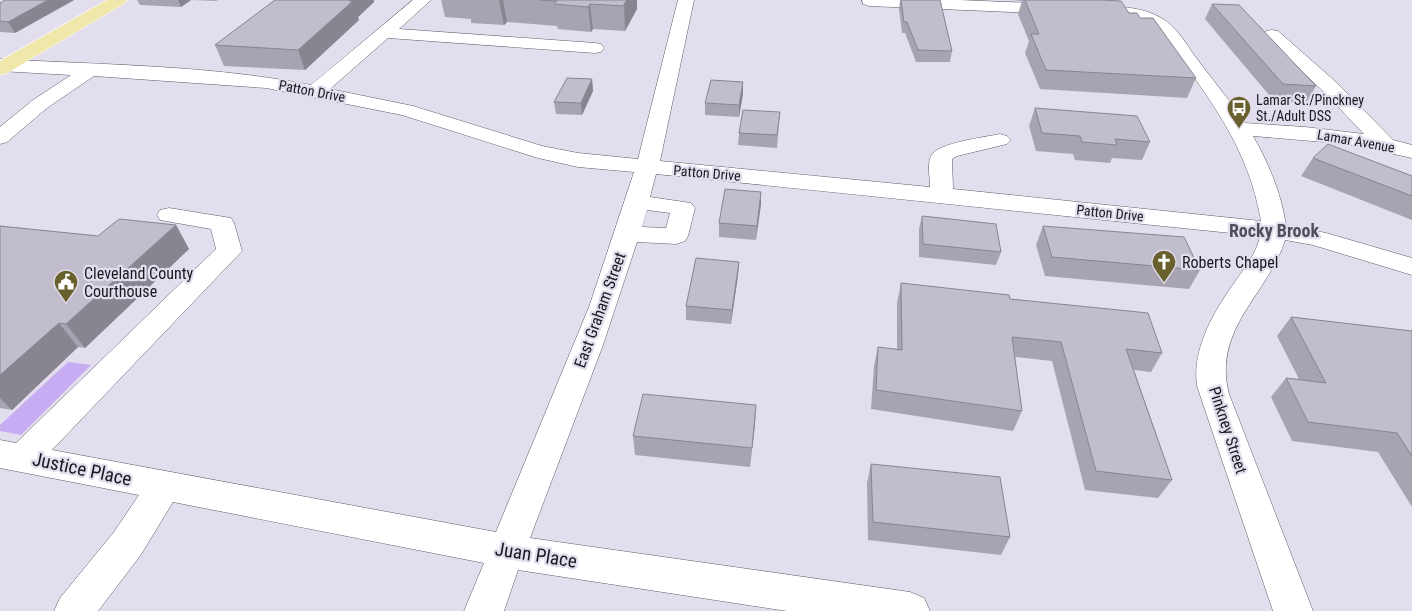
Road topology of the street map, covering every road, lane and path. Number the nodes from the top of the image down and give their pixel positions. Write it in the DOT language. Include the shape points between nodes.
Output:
graph roads {
  1 [pos="119,0"];
  2 [pos="423,0"];
  3 [pos="686,0"];
  4 [pos="869,1"];
  5 [pos="1073,10"];
  6 [pos="1092,11"];
  7 [pos="384,33"];
  8 [pos="1272,35"];
  9 [pos="594,48"];
  10 [pos="2,66"];
  11 [pos="89,71"];
  12 [pos="315,92"];
  13 [pos="1239,129"];
  14 [pos="0,138"];
  15 [pos="1000,140"];
  16 [pos="1386,145"];
  17 [pos="1412,152"];
  18 [pos="646,168"];
  19 [pos="942,195"];
  20 [pos="637,202"];
  21 [pos="169,215"];
  22 [pos="1274,230"];
  23 [pos="627,234"];
  24 [pos="1412,267"];
  25 [pos="12,455"];
  26 [pos="164,486"];
  27 [pos="506,551"];
  28 [pos="74,611"];
  29 [pos="484,611"];
  30 [pos="910,611"];
  31 [pos="1293,611"];
  1 -- 10 [label="main road"];
  2 -- 7 [label="street"];
  3 -- 18 [label="street, East Graham Street"];
  4 -- 5 [label="street"];
  6 -- 13 [label="street, Pinkney Street" via="1125,14 1155,22 1168,33"];
  7 -- 9 [label="street"];
  7 -- 12 [label="street"];
  8 -- 16 [label="street" via="1330,87"];
  10 -- 11 [label="street, Patton Drive"];
  11 -- 12 [label="street, Patton Drive" via="224,78"];
  11 -- 14 [label="street" via="40,104"];
  12 -- 18 [label="street, Patton Drive" via="406,110 538,152"];
  13 -- 16 [label="street, Lamar Avenue" via="1334,136"];
  13 -- 22 [label="street, Pinkney Street" via="1260,170"];
  15 -- 19 [label="street" via="941,156"];
  16 -- 17 [label="street, Lamar Avenue"];
  18 -- 19 [label="street, Patton Drive"];
  18 -- 20 [label="street, East Graham Street"];
  19 -- 22 [label="street, Patton Drive"];
  20 -- 23 [label="street, East Graham Street"];
  20 -- 23 [label="street" via="683,208 676,236"];
  21 -- 25 [label="street" via="222,223 229,251"];
  22 -- 24 [label="street, Patton Drive" via="1316,238"];
  22 -- 31 [label="street, Pinkney Street" via="1254,277 1236,300 1224,323 1213,353 1211,381"];
  23 -- 27 [label="street, East Graham Street" via="603,307"];
  25 -- 26 [label="street, Justice Place"];
  26 -- 27 [label="street, Juan Place"];
  26 -- 28 [label="street" via="128,544"];
  27 -- 29 [label="street, East Graham Street"];
  27 -- 30 [label="street, Juan Place"];
}
